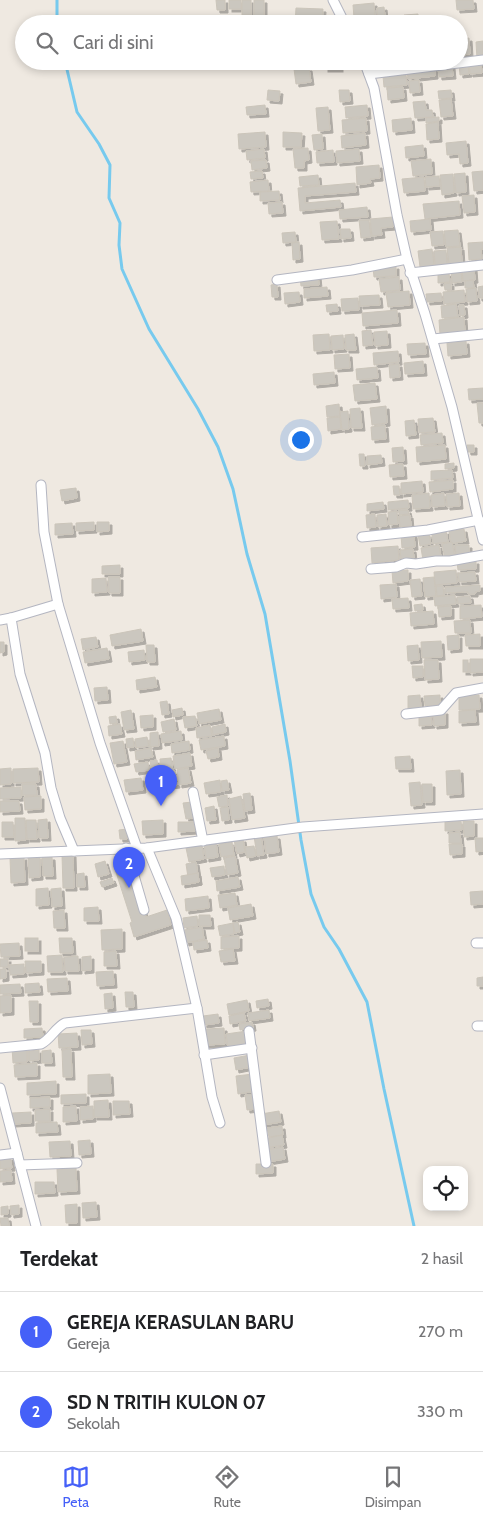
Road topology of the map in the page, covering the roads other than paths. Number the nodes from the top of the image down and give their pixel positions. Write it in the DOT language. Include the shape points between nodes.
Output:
graph roads {
  1 [pos="333,0"];
  2 [pos="341,15"];
  3 [pos="483,60"];
  4 [pos="468,62"];
  5 [pos="367,70"];
  6 [pos="402,70"];
  7 [pos="369,74"];
  8 [pos="407,260"];
  9 [pos="483,265"];
  10 [pos="410,273"];
  11 [pos="276,280"];
  12 [pos="483,334"];
  13 [pos="433,339"];
  14 [pos="41,485"];
  15 [pos="479,520"];
  16 [pos="362,537"];
  17 [pos="483,540"];
  18 [pos="483,555"];
  19 [pos="371,569"];
  20 [pos="58,604"];
  21 [pos="11,618"];
  22 [pos="0,620"];
  23 [pos="483,688"];
  24 [pos="406,714"];
  25 [pos="193,792"];
  26 [pos="483,814"];
  27 [pos="203,842"];
  28 [pos="126,848"];
  29 [pos="137,848"];
  30 [pos="147,848"];
  31 [pos="74,851"];
  32 [pos="0,854"];
  33 [pos="144,910"];
  34 [pos="197,1008"];
  35 [pos="249,1031"];
  36 [pos="0,1048"];
  37 [pos="252,1048"];
  38 [pos="204,1055"];
  39 [pos="0,1088"];
  40 [pos="220,1122"];
  41 [pos="17,1153"];
  42 [pos="0,1156"];
  43 [pos="77,1163"];
  44 [pos="266,1163"];
  45 [pos="20,1164"];
  46 [pos="36,1226"];
  1 -- 2 [label="street"];
  3 -- 4 [label="street"];
  5 -- 7 [label="street"];
  6 -- 7 [label="street"];
  7 -- 8 [label="street"];
  8 -- 10 [label="street"];
  8 -- 11 [label="street"];
  9 -- 10 [label="street"];
  10 -- 13 [label="street"];
  12 -- 13 [label="street"];
  13 -- 15 [label="street"];
  14 -- 20 [label="street" via="44,532"];
  15 -- 16 [label="street" via="436,529"];
  15 -- 17 [label="street"];
  18 -- 19 [label="street"];
  20 -- 21 [label="street"];
  20 -- 29 [label="street" via="100,743"];
  21 -- 22 [label="street"];
  21 -- 31 [label="street" via="20,674 45,752 60,818"];
  23 -- 24 [label="street" via="456,693 441,710"];
  25 -- 27 [label="street"];
  26 -- 27 [label="street" via="303,827"];
  27 -- 30 [label="street"];
  28 -- 29 [label="street"];
  28 -- 31 [label="street"];
  28 -- 33 [label="street"];
  29 -- 30 [label="street"];
  30 -- 34 [label="street" via="176,918"];
  31 -- 32 [label="street"];
  34 -- 36 [label="street" via="65,1023 41,1044"];
  34 -- 38 [label="street"];
  35 -- 37 [label="street"];
  37 -- 38 [label="street"];
  37 -- 44 [label="street"];
  38 -- 40 [label="street"];
  39 -- 41 [label="street"];
  41 -- 42 [label="street"];
  41 -- 45 [label="street"];
  43 -- 45 [label="street"];
  45 -- 46 [label="street"];
}
